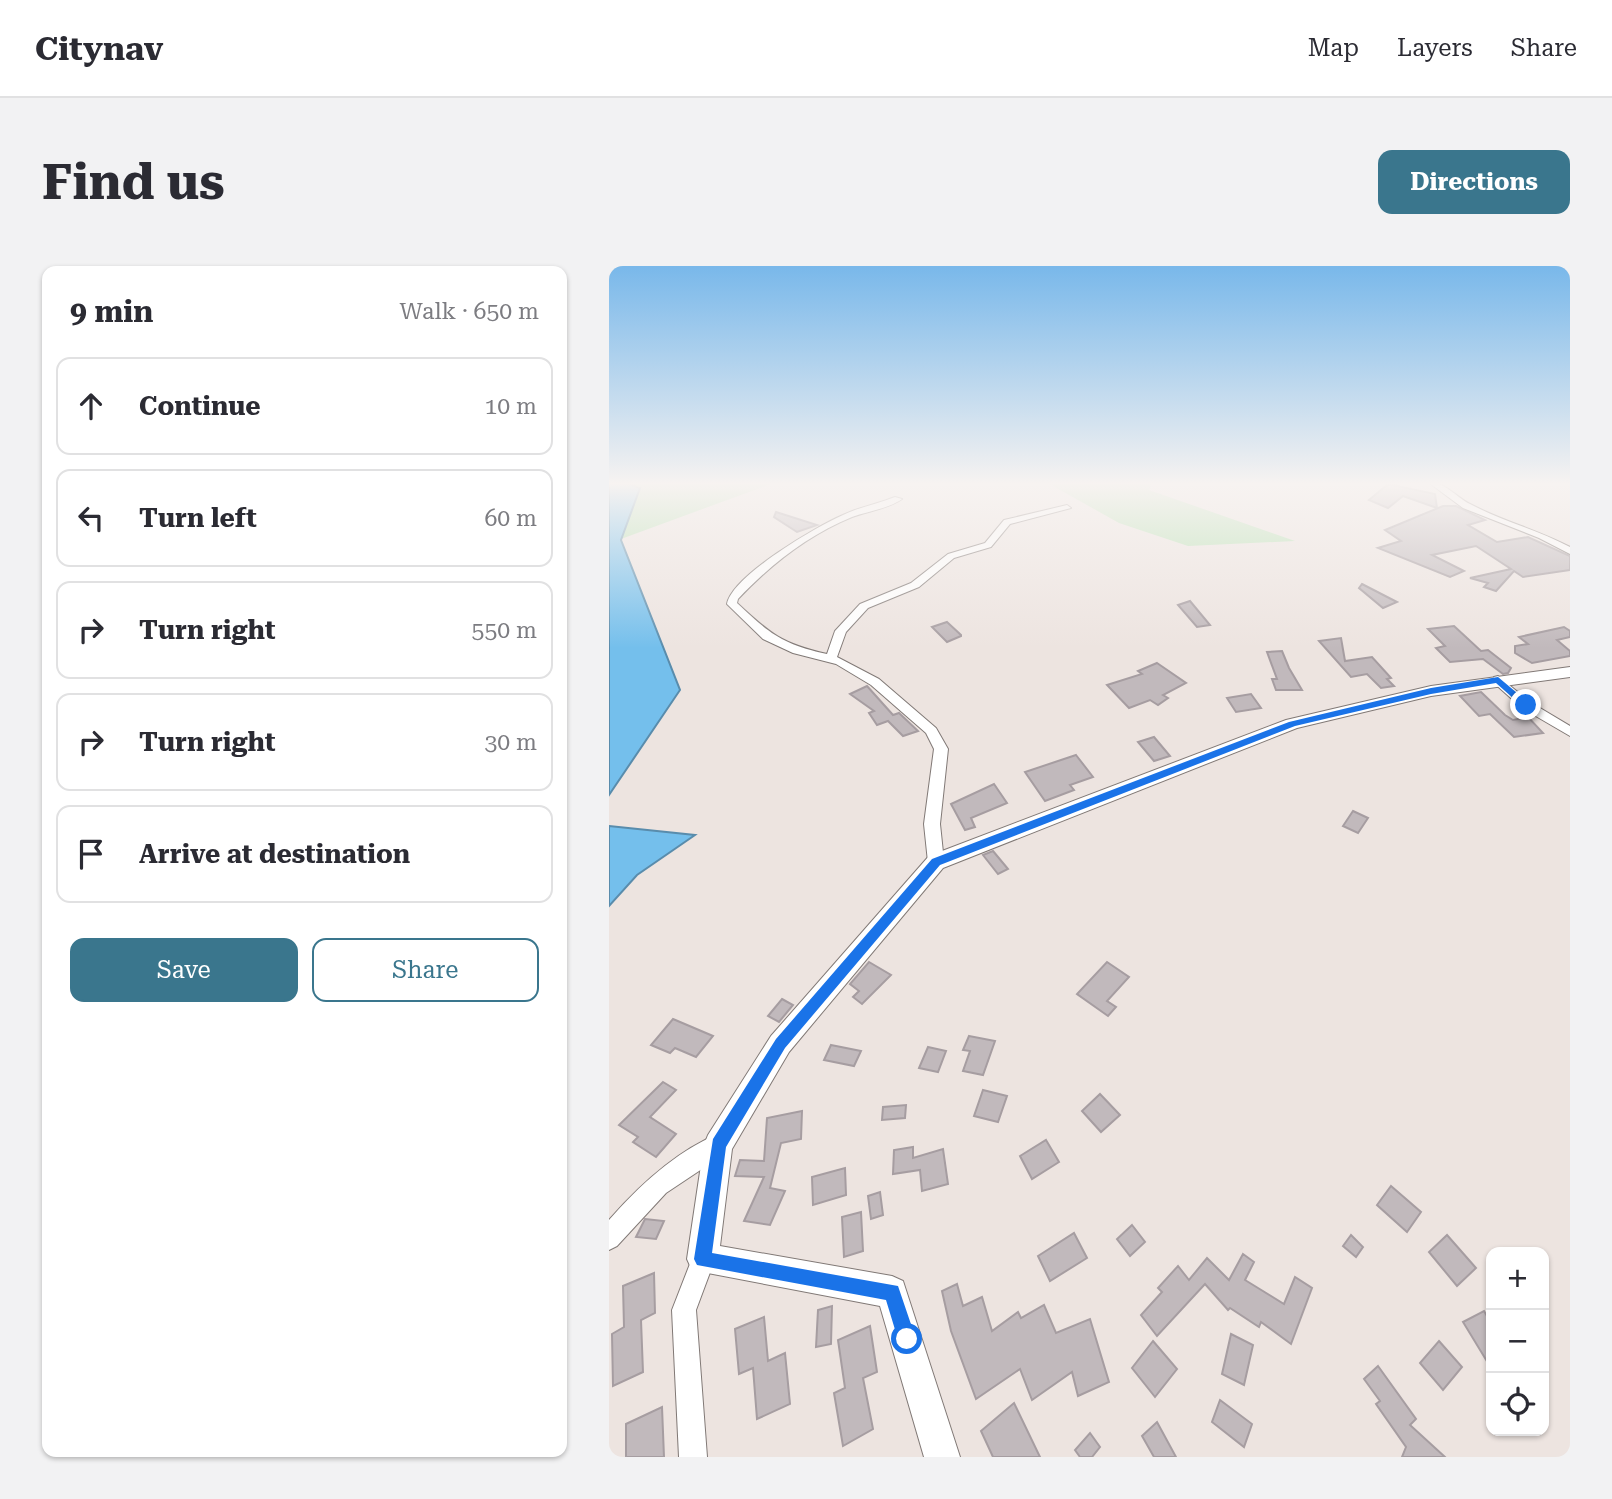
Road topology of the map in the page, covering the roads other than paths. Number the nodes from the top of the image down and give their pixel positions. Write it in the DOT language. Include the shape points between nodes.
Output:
graph roads {
  1 [pos="807,538"];
  2 [pos="994,538"];
  3 [pos="1545,538"];
  4 [pos="1570,551"];
  5 [pos="831,658"];
  6 [pos="1570,672"];
  7 [pos="1498,680"];
  8 [pos="1570,732"];
  9 [pos="936,862"];
  10 [pos="718,1145"];
  11 [pos="609,1237"];
  12 [pos="703,1259"];
  13 [pos="693,1457"];
  14 [pos="942,1457"];
  1 -- 5 [label="street" via="767,565 732,604 767,637 797,651"];
  2 -- 5 [label="street" via="988,545 951,556 915,585 864,606 841,631"];
  3 -- 4 [label="street"];
  5 -- 9 [label="street" via="875,682 932,731 941,750 932,824"];
  6 -- 7 [label="street"];
  7 -- 8 [label="street" via="1526,705"];
  7 -- 9 [label="street" via="1292,724"];
  9 -- 10 [label="street" via="781,1044"];
  10 -- 11 [label="street" via="651,1188"];
  10 -- 12 [label="street"];
  12 -- 13 [label="street" via="684,1310"];
  12 -- 14 [label="street" via="892,1292"];
}
